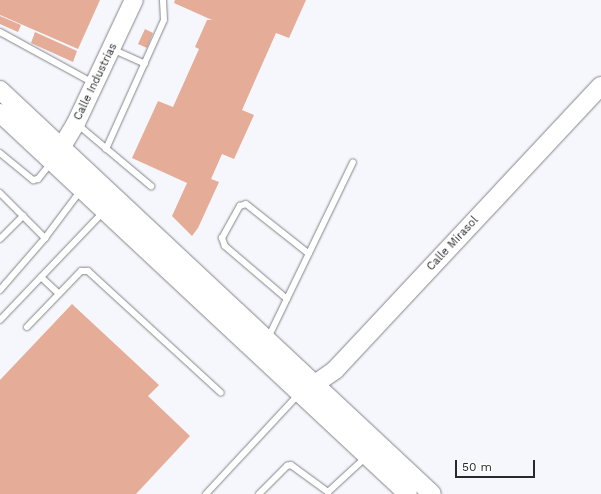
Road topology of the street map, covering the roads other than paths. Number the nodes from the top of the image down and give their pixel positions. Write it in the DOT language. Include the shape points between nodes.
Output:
graph roads {
  1 [pos="134,0"];
  2 [pos="163,0"];
  3 [pos="0,32"];
  4 [pos="112,49"];
  5 [pos="145,64"];
  6 [pos="95,84"];
  7 [pos="601,86"];
  8 [pos="0,90"];
  9 [pos="0,113"];
  10 [pos="76,123"];
  11 [pos="106,148"];
  12 [pos="0,153"];
  13 [pos="58,155"];
  14 [pos="353,162"];
  15 [pos="87,183"];
  16 [pos="151,186"];
  17 [pos="0,193"];
  18 [pos="104,211"];
  19 [pos="22,216"];
  20 [pos="45,238"];
  21 [pos="0,240"];
  22 [pos="309,254"];
  23 [pos="41,277"];
  24 [pos="0,290"];
  25 [pos="58,293"];
  26 [pos="287,299"];
  27 [pos="0,320"];
  28 [pos="26,327"];
  29 [pos="267,341"];
  30 [pos="314,384"];
  31 [pos="221,393"];
  32 [pos="299,394"];
  33 [pos="373,451"];
  34 [pos="206,494"];
  35 [pos="259,494"];
  36 [pos="408,494"];
  37 [pos="432,494"];
  1 -- 4 [label="main road, Calle Industrias"];
  2 -- 5 [label="lane" via="164,20"];
  3 -- 6 [label="lane"];
  4 -- 5 [label="lane"];
  4 -- 6 [label="main road, Calle Industrias"];
  5 -- 11 [label="lane"];
  6 -- 10 [label="main road, Calle Industrias"];
  7 -- 30 [label="main road, Calle Mirasol" via="335,370"];
  8 -- 13 [label="main road"];
  9 -- 13 [label="main road"];
  10 -- 11 [label="lane"];
  10 -- 13 [label="main road, Calle Industrias"];
  11 -- 16 [label="lane"];
  12 -- 13 [label="lane" via="33,180"];
  13 -- 15 [label="main road"];
  14 -- 22 [label="lane"];
  15 -- 18 [label="main road"];
  15 -- 20 [label="lane"];
  15 -- 29 [label="main road"];
  17 -- 19 [label="lane"];
  18 -- 23 [label="lane"];
  18 -- 32 [label="main road"];
  19 -- 20 [label="lane"];
  19 -- 21 [label="lane"];
  20 -- 24 [label="lane"];
  22 -- 26 [label="lane"];
  22 -- 26 [label="lane" via="246,204 240,206 222,238 225,246"];
  23 -- 25 [label="lane"];
  23 -- 27 [label="lane"];
  25 -- 28 [label="lane"];
  25 -- 31 [label="lane" via="81,271 88,271"];
  26 -- 29 [label="lane"];
  29 -- 30 [label="main road"];
  30 -- 32 [label="main road, Calle Mirasol"];
  30 -- 33 [label="main road"];
  32 -- 33 [label="main road"];
  32 -- 34 [label="lane"];
  33 -- 35 [label="lane" via="328,492 291,465"];
  33 -- 36 [label="main road"];
  33 -- 37 [label="main road"];
}
